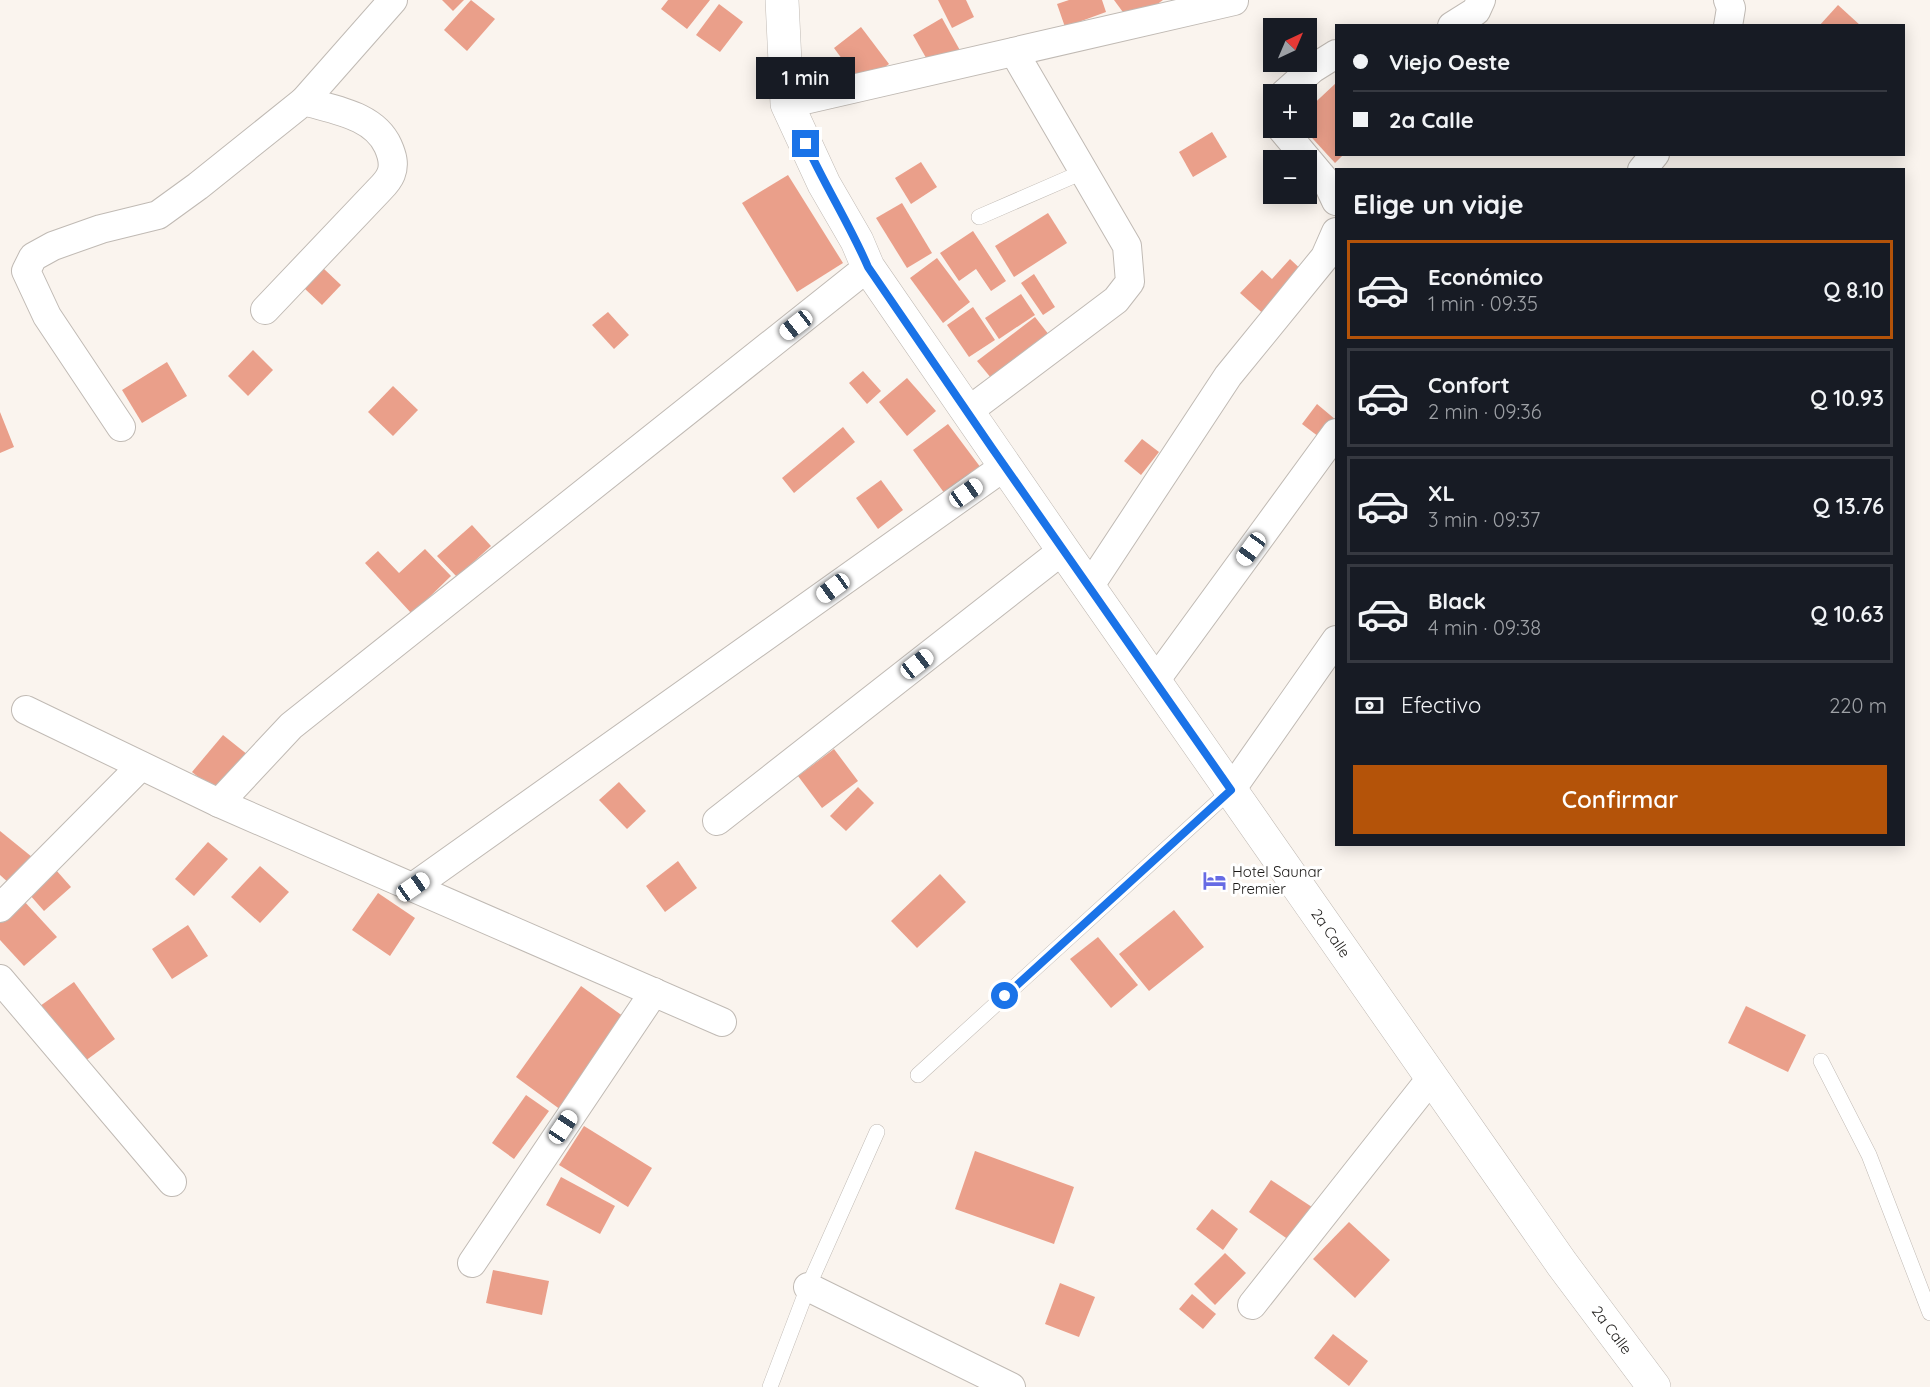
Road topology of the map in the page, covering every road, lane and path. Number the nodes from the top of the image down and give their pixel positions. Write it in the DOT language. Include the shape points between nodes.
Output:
graph roads {
  1 [pos="393,0"];
  2 [pos="782,0"];
  3 [pos="1480,0"];
  4 [pos="1728,0"];
  5 [pos="1234,1"];
  6 [pos="1455,24"];
  7 [pos="1728,24"];
  8 [pos="1014,52"];
  9 [pos="1335,55"];
  10 [pos="1295,84"];
  11 [pos="304,101"];
  12 [pos="787,104"];
  13 [pos="1289,138"];
  14 [pos="1653,156"];
  15 [pos="1644,168"];
  16 [pos="1085,171"];
  17 [pos="1335,199"];
  18 [pos="979,218"];
  19 [pos="1335,234"];
  20 [pos="868,267"];
  21 [pos="265,310"];
  22 [pos="967,412"];
  23 [pos="121,427"];
  24 [pos="1335,434"];
  25 [pos="1005,466"];
  26 [pos="1063,550"];
  27 [pos="1089,587"];
  28 [pos="1335,641"];
  29 [pos="1155,681"];
  30 [pos="26,710"];
  31 [pos="141,766"];
  32 [pos="1231,790"];
  33 [pos="219,803"];
  34 [pos="717,821"];
  35 [pos="413,887"];
  36 [pos="0,908"];
  37 [pos="0,979"];
  38 [pos="654,992"];
  39 [pos="722,1022"];
  40 [pos="1821,1061"];
  41 [pos="918,1075"];
  42 [pos="1431,1077"];
  43 [pos="877,1132"];
  44 [pos="172,1182"];
  45 [pos="472,1263"];
  46 [pos="808,1287"];
  47 [pos="1252,1305"];
  48 [pos="1930,1313"];
  49 [pos="770,1387"];
  50 [pos="1011,1387"];
  51 [pos="1654,1387"];
  1 -- 11 [label="street"];
  2 -- 12 [label="main road, 2a Calle"];
  3 -- 6 [label="street" via="1476,11"];
  4 -- 7 [label="street"];
  5 -- 8 [label="street"];
  8 -- 12 [label="street"];
  8 -- 16 [label="street"];
  9 -- 10 [label="street"];
  11 -- 21 [label="street" via="374,125 393,158 391,174"];
  11 -- 23 [label="street" via="158,214 53,246 33,257 26,271 47,316"];
  12 -- 20 [label="main road, 2a Calle"];
  13 -- 17 [label="street" via="1328,184"];
  14 -- 15 [label="street"];
  16 -- 18 [label="lane"];
  16 -- 22 [label="street" via="1127,246 1130,282 1116,300"];
  19 -- 27 [label="street" via="1325,257 1228,376"];
  20 -- 22 [label="main road, 2a Calle"];
  20 -- 33 [label="street" via="291,726"];
  22 -- 25 [label="main road, 2a Calle"];
  24 -- 29 [label="street"];
  25 -- 26 [label="main road, 2a Calle"];
  25 -- 35 [label="street"];
  26 -- 27 [label="main road, 2a Calle"];
  26 -- 34 [label="street"];
  27 -- 29 [label="main road, 2a Calle"];
  28 -- 32 [label="street"];
  29 -- 32 [label="main road, 2a Calle"];
  30 -- 31 [label="street"];
  31 -- 33 [label="street"];
  31 -- 36 [label="street"];
  32 -- 41 [label="lane"];
  32 -- 42 [label="main road, 2a Calle"];
  33 -- 35 [label="street"];
  35 -- 38 [label="street"];
  37 -- 44 [label="street"];
  38 -- 39 [label="street"];
  38 -- 45 [label="street"];
  40 -- 48 [label="lane" via="1869,1155"];
  42 -- 47 [label="street"];
  42 -- 51 [label="main road, 2a Calle"];
  43 -- 46 [label="lane"];
  46 -- 49 [label="lane"];
  46 -- 50 [label="street"];
}
